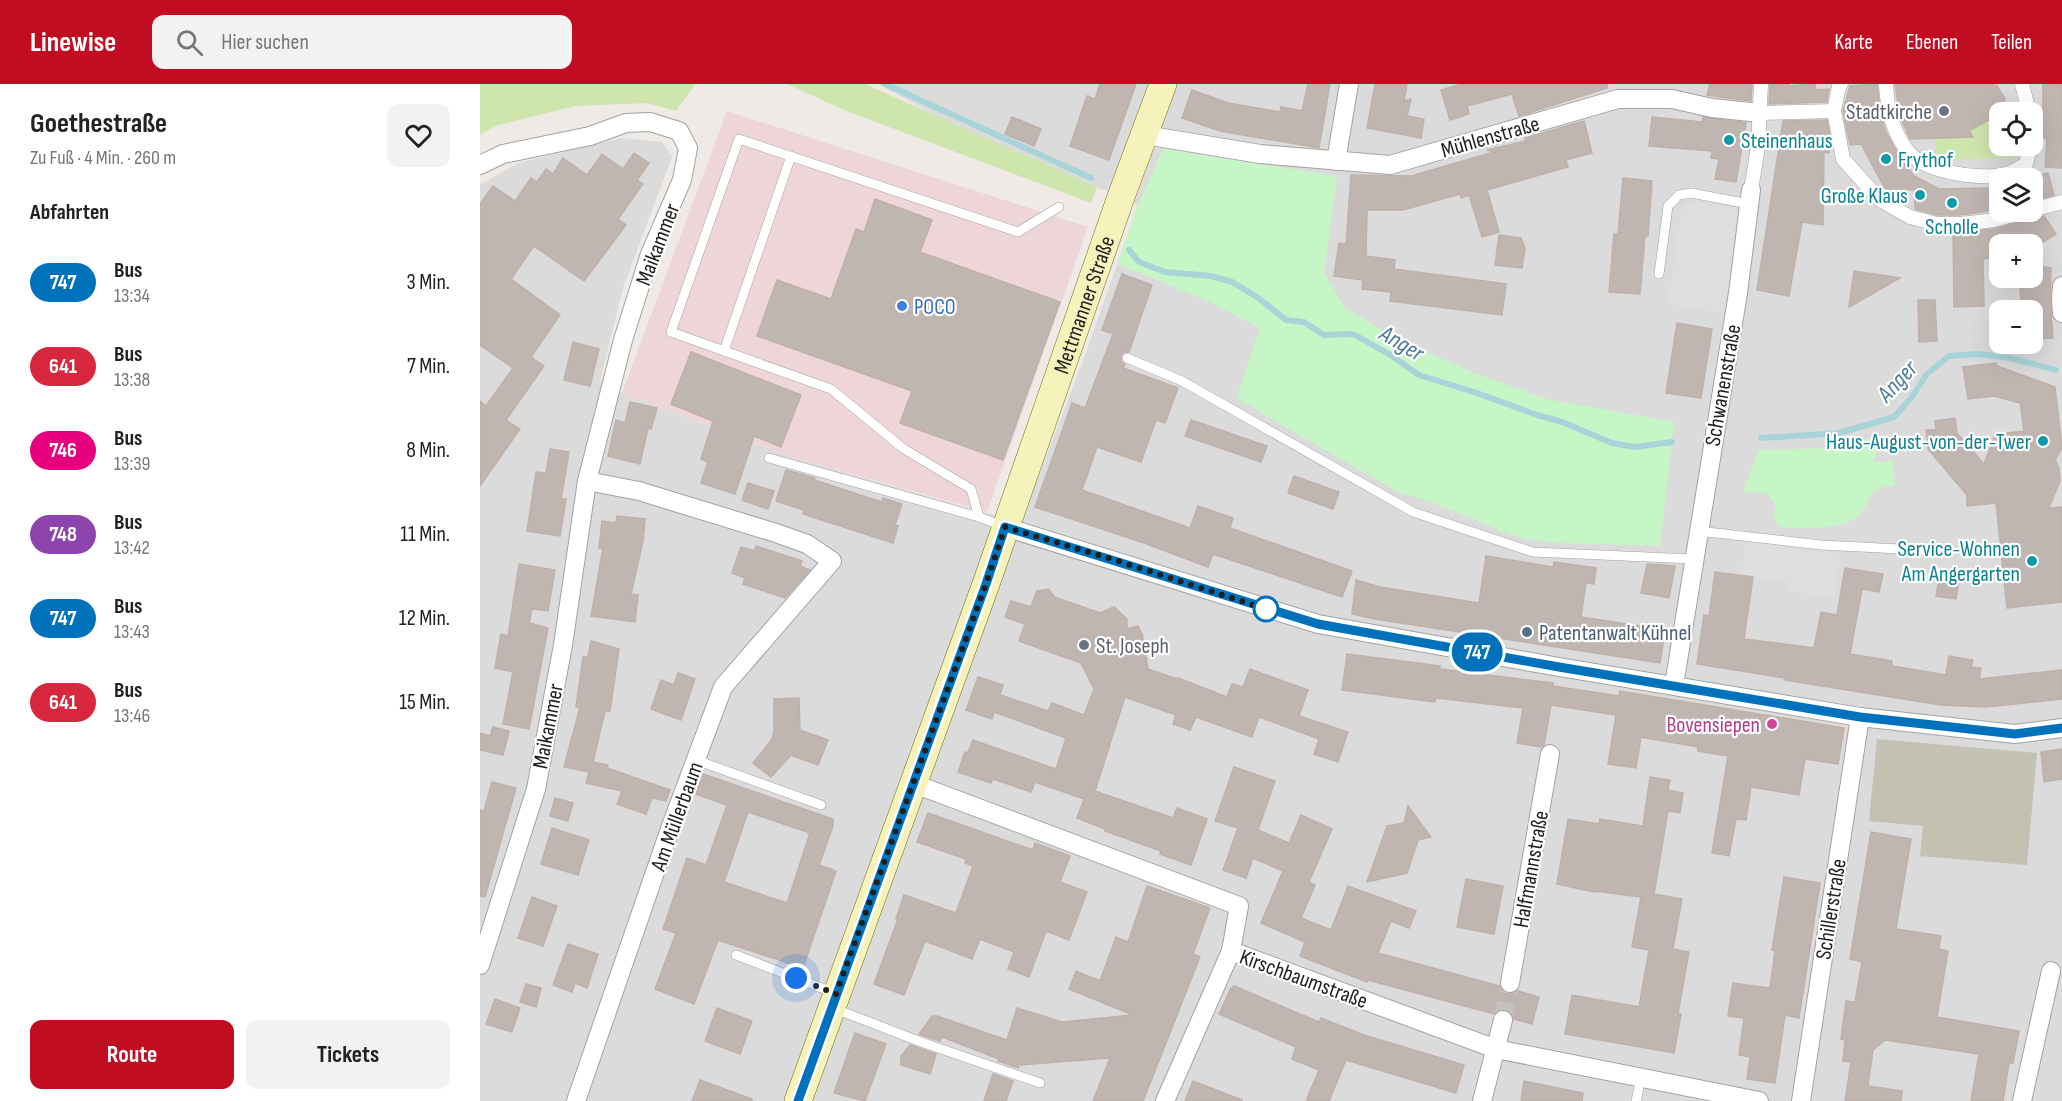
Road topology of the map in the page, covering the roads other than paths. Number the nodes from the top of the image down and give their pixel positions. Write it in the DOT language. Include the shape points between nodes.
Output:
graph roads {
  1 [pos="1163,84"];
  2 [pos="1349,84"];
  3 [pos="1761,84"];
  4 [pos="1841,84"];
  5 [pos="1886,84"];
  6 [pos="2022,84"];
  7 [pos="2027,102"];
  8 [pos="1834,111"];
  9 [pos="1760,113"];
  10 [pos="1145,135"];
  11 [pos="791,156"];
  12 [pos="2028,156"];
  13 [pos="1336,161"];
  14 [pos="480,165"];
  15 [pos="1750,197"];
  16 [pos="2062,202"];
  17 [pos="1059,207"];
  18 [pos="2043,207"];
  19 [pos="1989,221"];
  20 [pos="1659,274"];
  21 [pos="2062,286"];
  22 [pos="2062,313"];
  23 [pos="724,351"];
  24 [pos="1127,358"];
  25 [pos="769,458"];
  26 [pos="587,482"];
  27 [pos="979,517"];
  28 [pos="1005,527"];
  29 [pos="1698,531"];
  30 [pos="1940,551"];
  31 [pos="1693,559"];
  32 [pos="1674,685"];
  33 [pos="1860,717"];
  34 [pos="2062,728"];
  35 [pos="1550,754"];
  36 [pos="696,760"];
  37 [pos="912,783"];
  38 [pos="821,805"];
  39 [pos="1231,951"];
  40 [pos="736,955"];
  41 [pos="480,965"];
  42 [pos="2051,971"];
  43 [pos="1510,983"];
  44 [pos="833,1001"];
  45 [pos="1503,1020"];
  46 [pos="1496,1049"];
  47 [pos="1641,1078"];
  48 [pos="1040,1083"];
  49 [pos="576,1101"];
  50 [pos="798,1101"];
  51 [pos="1165,1101"];
  52 [pos="1482,1101"];
  53 [pos="1636,1101"];
  54 [pos="1759,1101"];
  55 [pos="1801,1101"];
  56 [pos="2022,1101"];
  1 -- 10 [label="main road, Mettmanner Straße"];
  2 -- 13 [label="street"];
  3 -- 9 [label="street, Schwanenstraße"];
  4 -- 8 [label="street"];
  5 -- 12 [label="street" via="1890,117 1907,151 1931,168 1975,176 2006,174 2026,164"];
  6 -- 7 [label="street"];
  8 -- 9 [label="street, Mühlenstraße"];
  8 -- 19 [label="street" via="1843,159 1880,200 1910,217 1937,224"];
  9 -- 13 [label="street, Mühlenstraße" via="1672,99 1618,99 1390,165"];
  9 -- 15 [label="street, Schwanenstraße"];
  10 -- 13 [label="street, Mühlenstraße" via="1260,154"];
  10 -- 28 [label="main road, Mettmanner Straße"];
  11 -- 17 [label="lane" via="1018,232"];
  11 -- 23 [label="lane"];
  11 -- 23 [label="lane" via="739,139 671,333"];
  14 -- 26 [label="street, Maikammer" via="503,154 590,136 626,123 650,122 679,131 688,148 681,180 650,254 623,340"];
  15 -- 20 [label="lane" via="1679,195 1668,206"];
  15 -- 29 [label="street, Schwanenstraße"];
  16 -- 18 [label="street"];
  21 -- 22 [label="street"];
  23 -- 27 [label="lane" via="831,389 903,449 971,489"];
  24 -- 31 [label="lane" via="1182,381 1413,512 1533,552"];
  25 -- 27 [label="lane"];
  26 -- 36 [label="street, Am Müllerbaum" via="639,491 776,533 807,544 831,561 723,687"];
  26 -- 41 [label="street, Maikammer" via="563,645 536,789"];
  27 -- 28 [label="lane"];
  28 -- 32 [label="street" via="1318,624"];
  28 -- 37 [label="main road, Mettmanner Straße"];
  29 -- 30 [label="lane" via="1821,545"];
  29 -- 31 [label="street, Schwanenstraße"];
  31 -- 32 [label="street, Schwanenstraße"];
  32 -- 33 [label="street"];
  33 -- 34 [label="street" via="2015,734"];
  33 -- 55 [label="street, Schillerstraße"];
  35 -- 43 [label="street, Halfmannstraße"];
  36 -- 38 [label="lane"];
  36 -- 49 [label="street, Am Müllerbaum"];
  37 -- 39 [label="street, Kirschbaumstraße" via="1239,906"];
  37 -- 44 [label="main road, Mettmanner Straße"];
  39 -- 46 [label="street, Kirschbaumstraße"];
  39 -- 51 [label="street"];
  40 -- 44 [label="lane"];
  42 -- 56 [label="street"];
  44 -- 48 [label="lane" via="921,1042"];
  44 -- 50 [label="main road, Mettmanner Straße"];
  45 -- 46 [label="street"];
  46 -- 47 [label="street, Kirschbaumstraße"];
  46 -- 52 [label="street"];
  47 -- 53 [label="lane"];
  47 -- 54 [label="street, Kirschbaumstraße"];
}
